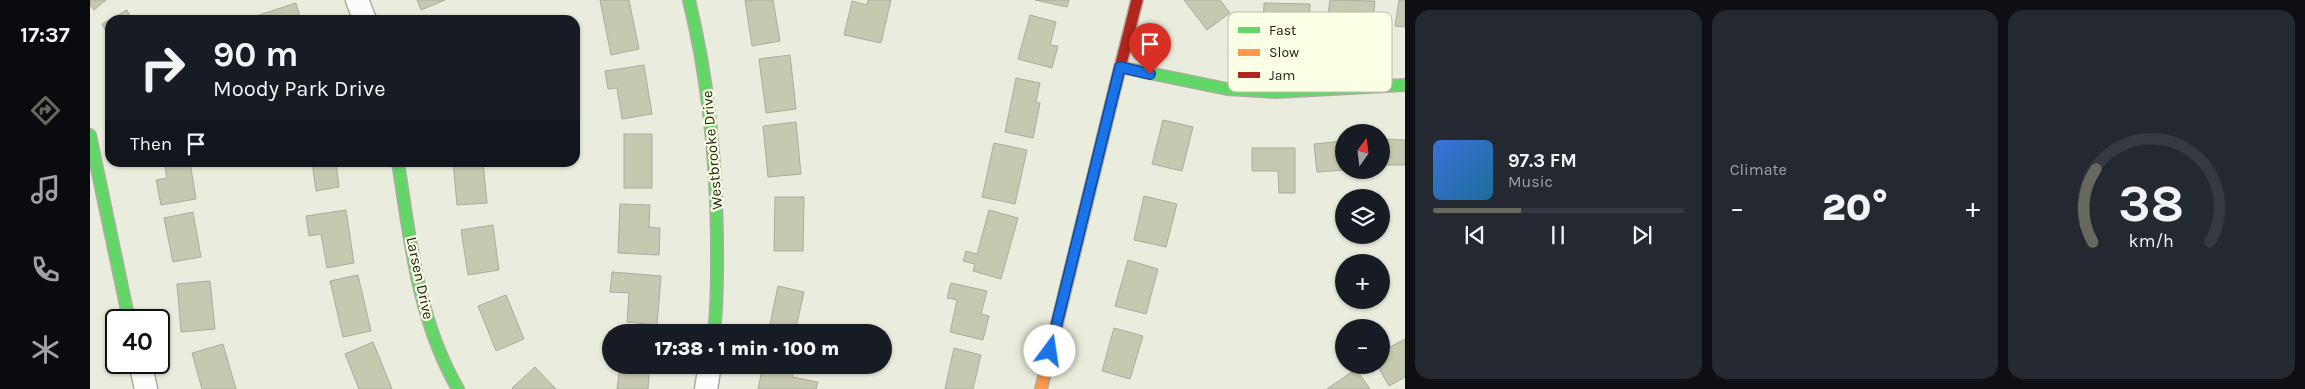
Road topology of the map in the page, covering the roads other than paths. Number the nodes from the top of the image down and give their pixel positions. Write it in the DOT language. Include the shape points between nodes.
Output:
graph roads {
  1 [pos="358,0"];
  2 [pos="689,0"];
  3 [pos="1136,0"];
  4 [pos="363,15"];
  5 [pos="1120,67"];
  6 [pos="1405,85"];
  7 [pos="1392,86"];
  8 [pos="1228,89"];
  9 [pos="90,135"];
  10 [pos="399,167"];
  11 [pos="128,309"];
  12 [pos="714,324"];
  13 [pos="143,374"];
  14 [pos="708,374"];
  15 [pos="146,389"];
  16 [pos="458,389"];
  17 [pos="706,389"];
  18 [pos="1040,389"];
  1 -- 4 [label="street"];
  2 -- 12 [label="street, Westbrooke Drive" via="706,84 717,180"];
  3 -- 5 [label="street"];
  5 -- 8 [label="street"];
  5 -- 18 [label="street"];
  6 -- 7 [label="street"];
  9 -- 11 [label="street"];
  10 -- 16 [label="street, Larsen Drive" via="417,276 428,319 439,352"];
  13 -- 15 [label="street"];
  14 -- 17 [label="street"];
}
